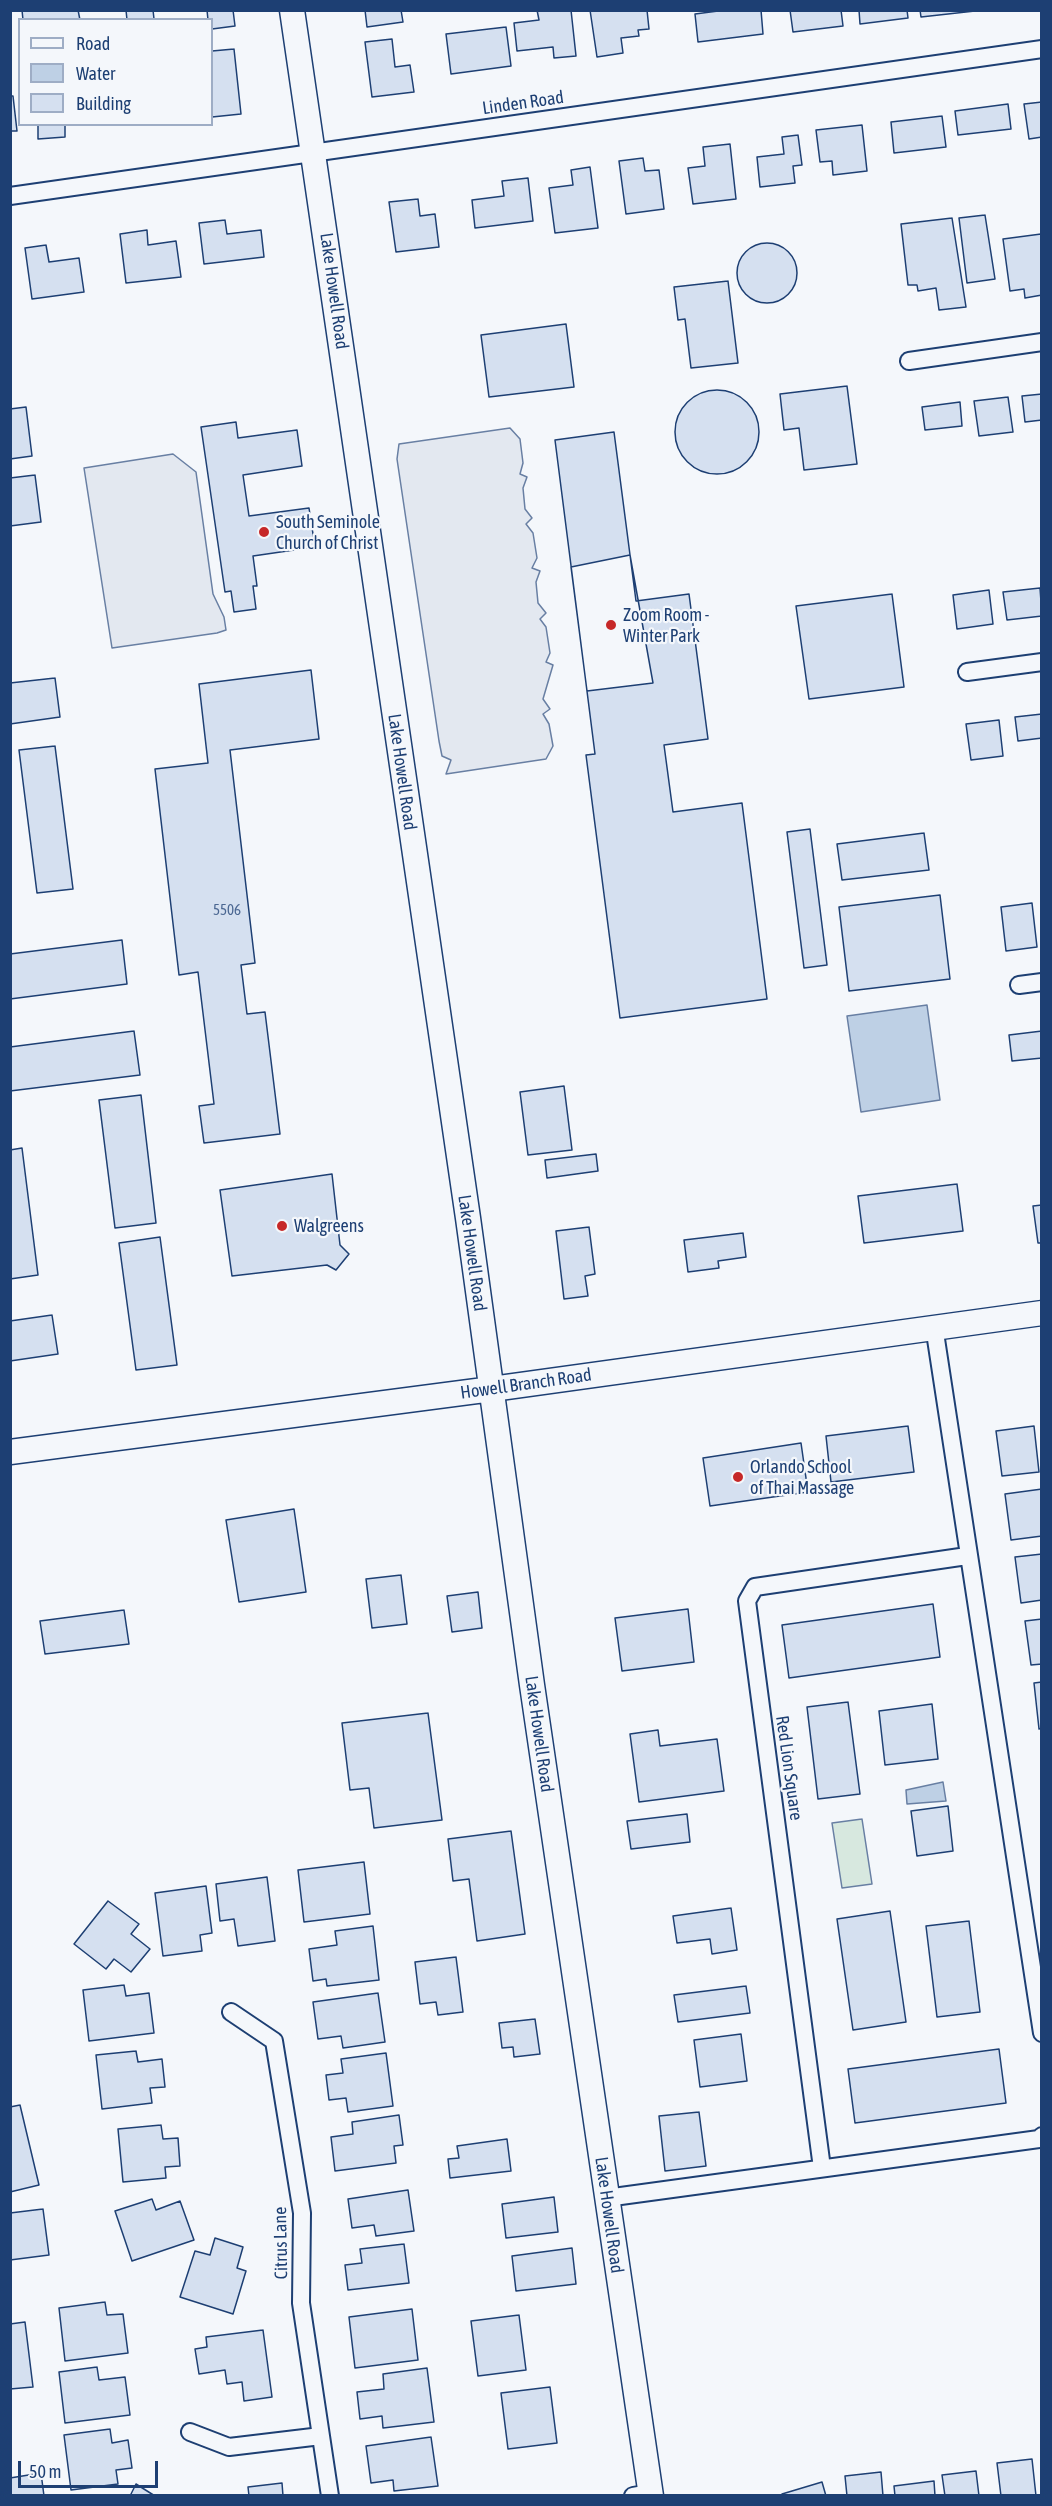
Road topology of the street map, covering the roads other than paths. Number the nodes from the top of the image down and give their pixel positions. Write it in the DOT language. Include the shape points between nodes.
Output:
graph roads {
  1 [pos="292,10"];
  2 [pos="1041,48"];
  3 [pos="314,152"];
  4 [pos="10,196"];
  5 [pos="1041,342"];
  6 [pos="909,361"];
  7 [pos="1041,662"];
  8 [pos="967,672"];
  9 [pos="1041,982"];
  10 [pos="1019,985"];
  11 [pos="1041,1313"];
  12 [pos="934,1326"];
  13 [pos="492,1389"];
  14 [pos="10,1452"];
  15 [pos="967,1556"];
  16 [pos="231,2012"];
  17 [pos="1041,2033"];
  18 [pos="1041,2136"];
  19 [pos="822,2168"];
  20 [pos="606,2198"];
  21 [pos="190,2432"];
  22 [pos="321,2436"];
  23 [pos="645,2495"];
  24 [pos="330,2496"];
  1 -- 3 [label="street, Lake Howell Road"];
  2 -- 3 [label="street, Linden Road"];
  3 -- 4 [label="street, Linden Road"];
  3 -- 13 [label="street, Lake Howell Road"];
  5 -- 6 [label="street"];
  7 -- 8 [label="street"];
  9 -- 10 [label="street"];
  11 -- 12 [label="street, Howell Branch Road"];
  12 -- 13 [label="street, Howell Branch Road"];
  12 -- 15 [label="street"];
  13 -- 14 [label="street, Howell Branch Road"];
  13 -- 20 [label="street, Lake Howell Road"];
  15 -- 17 [label="street"];
  15 -- 19 [label="street, Red Lion Square" via="755,1587 747,1601"];
  16 -- 22 [label="street, Citrus Lane" via="274,2041 302,2213 301,2303"];
  18 -- 19 [label="street"];
  19 -- 20 [label="street"];
  20 -- 23 [label="street, Lake Howell Road"];
  21 -- 22 [label="street" via="229,2447"];
  22 -- 24 [label="street, Citrus Lane"];
}
